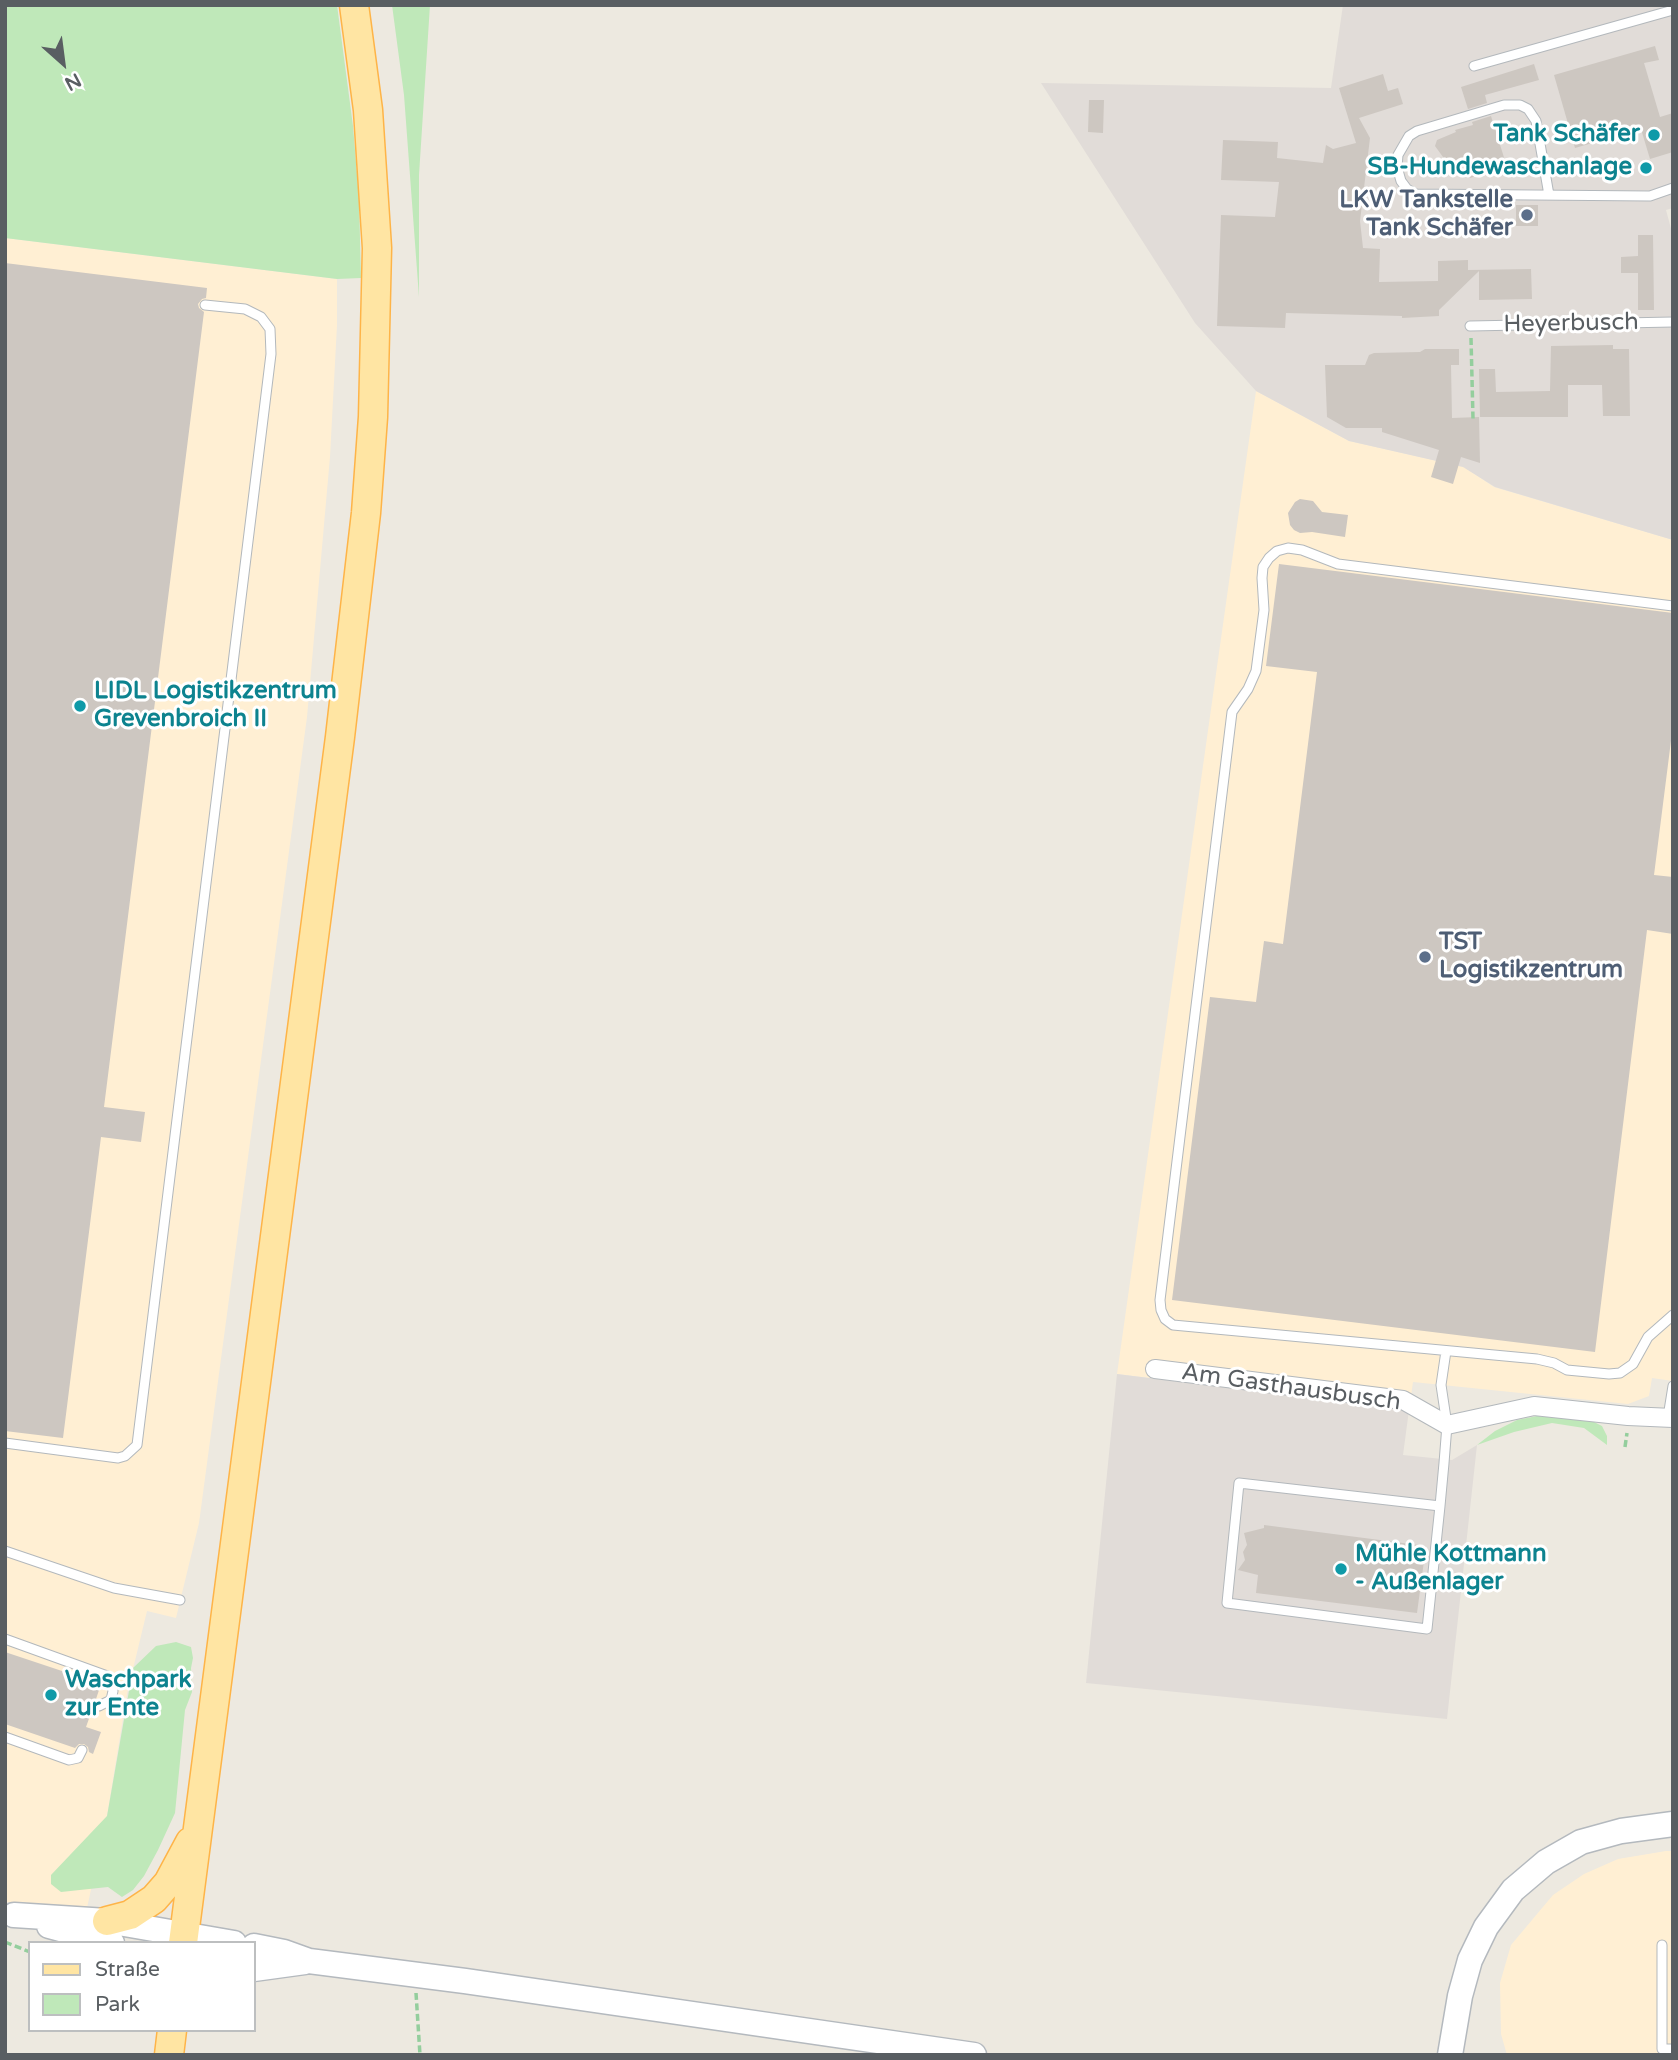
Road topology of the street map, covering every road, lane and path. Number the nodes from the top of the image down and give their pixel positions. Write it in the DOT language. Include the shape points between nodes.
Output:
graph roads {
  1 [pos="354,5"];
  2 [pos="1673,10"];
  3 [pos="1474,66"];
  4 [pos="1673,188"];
  5 [pos="1549,195"];
  6 [pos="205,305"];
  7 [pos="1673,322"];
  8 [pos="1470,326"];
  9 [pos="1474,419"];
  10 [pos="1673,606"];
  11 [pos="1673,1316"];
  12 [pos="1446,1351"];
  13 [pos="1154,1370"];
  14 [pos="1673,1386"];
  15 [pos="1670,1418"];
  16 [pos="1447,1425"];
  17 [pos="5,1443"];
  18 [pos="1440,1506"];
  19 [pos="5,1552"];
  20 [pos="180,1600"];
  21 [pos="5,1639"];
  22 [pos="93,1706"];
  23 [pos="5,1737"];
  24 [pos="82,1750"];
  25 [pos="200,1816"];
  26 [pos="1673,1824"];
  27 [pos="10,1914"];
  28 [pos="110,1932"];
  29 [pos="184,1938"];
  30 [pos="214,1941"];
  31 [pos="5,1942"];
  32 [pos="1662,1945"];
  33 [pos="256,1946"];
  34 [pos="28,1951"];
  35 [pos="309,1961"];
  36 [pos="256,1969"];
  37 [pos="414,1974"];
  38 [pos="1673,2049"];
  39 [pos="1452,2051"];
  40 [pos="419,2055"];
  41 [pos="974,2055"];
  1 -- 25 [label="main road" via="376,220 370,468 340,737"];
  2 -- 3 [label="lane"];
  4 -- 5 [label="lane" via="1650,196"];
  5 -- 5 [label="lane" via="1416,194 1401,181 1398,155 1405,140 1417,131 1504,105 1520,105 1536,121"];
  6 -- 17 [label="lane" via="245,309 261,317 270,329 271,354 137,1445 118,1458"];
  7 -- 8 [label="lane, Heyerbusch"];
  8 -- 9 [label="path"];
  10 -- 12 [label="lane" via="1338,564 1288,548 1277,551 1263,567 1264,610 1256,671 1232,712 1161,1310 1173,1325"];
  11 -- 12 [label="lane" via="1648,1337 1633,1364 1620,1373 1567,1370 1537,1359"];
  12 -- 16 [label="lane" via="1441,1385"];
  13 -- 16 [label="street, Am Gasthausbusch" via="1403,1400"];
  14 -- 15 [label="lane"];
  15 -- 16 [label="street" via="1534,1406"];
  16 -- 18 [label="lane"];
  18 -- 18 [label="lane" via="1427,1629 1227,1603 1239,1483"];
  19 -- 20 [label="lane" via="114,1588"];
  21 -- 22 [label="lane" via="110,1677 111,1700"];
  23 -- 24 [label="lane" via="69,1760 78,1758"];
  25 -- 28 [label="main road" via="161,1892"];
  25 -- 29 [label="main road"];
  26 -- 39 [label="street" via="1620,1830 1581,1842 1521,1882 1492,1917 1470,1960"];
  27 -- 28 [label="street"];
  28 -- 29 [label="street"];
  29 -- 30 [label="street"];
  31 -- 34 [label="path"];
  32 -- 38 [label="lane" via="1662,2049"];
  33 -- 35 [label="street"];
  35 -- 36 [label="street"];
  35 -- 37 [label="street"];
  37 -- 40 [label="path"];
  37 -- 41 [label="street"];
}
